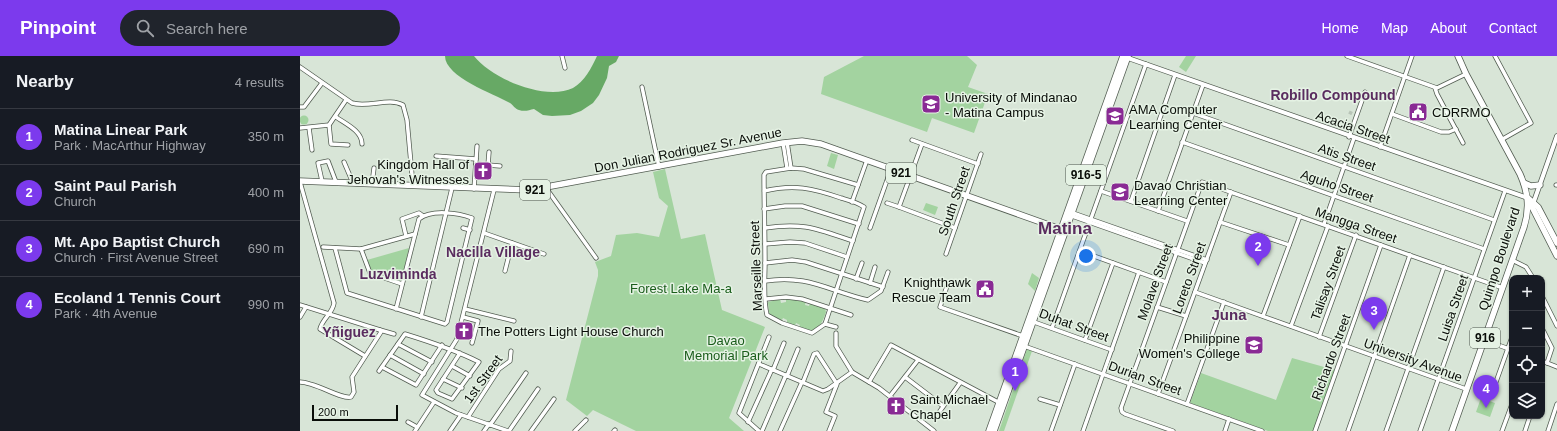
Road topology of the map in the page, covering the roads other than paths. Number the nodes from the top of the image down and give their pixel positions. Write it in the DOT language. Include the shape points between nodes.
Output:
graph roads {
  1 [pos="562,56"];
  2 [pos="1126,56"];
  3 [pos="1347,56"];
  4 [pos="1362,56"];
  5 [pos="1412,56"];
  6 [pos="1458,56"];
  7 [pos="1495,56"];
  8 [pos="1361,60"];
  9 [pos="1146,64"];
  10 [pos="300,66"];
  11 [pos="565,68"];
  12 [pos="1466,74"];
  13 [pos="1175,75"];
  14 [pos="1405,77"];
  15 [pos="322,83"];
  16 [pos="1203,85"];
  17 [pos="642,87"];
  18 [pos="1435,88"];
  19 [pos="1363,92"];
  20 [pos="346,100"];
  21 [pos="300,107"];
  22 [pos="1193,114"];
  23 [pos="1392,114"];
  24 [pos="336,117"];
  25 [pos="329,125"];
  26 [pos="300,128"];
  27 [pos="310,128"];
  28 [pos="1456,129"];
  29 [pos="1099,132"];
  30 [pos="1349,136"];
  31 [pos="1557,136"];
  32 [pos="1354,138"];
  33 [pos="912,140"];
  34 [pos="1502,140"];
  35 [pos="1182,142"];
  36 [pos="785,143"];
  37 [pos="1463,143"];
  38 [pos="362,144"];
  39 [pos="922,144"];
  40 [pos="348,145"];
  41 [pos="476,146"];
  42 [pos="1380,147"];
  43 [pos="312,150"];
  44 [pos="489,152"];
  45 [pos="981,154"];
  46 [pos="436,156"];
  47 [pos="476,159"];
  48 [pos="867,160"];
  49 [pos="344,162"];
  50 [pos="476,164"];
  51 [pos="978,164"];
  52 [pos="488,165"];
  53 [pos="500,166"];
  54 [pos="659,167"];
  55 [pos="1344,167"];
  56 [pos="374,168"];
  57 [pos="789,168"];
  58 [pos="891,169"];
  59 [pos="910,176"];
  60 [pos="322,181"];
  61 [pos="300,182"];
  62 [pos="336,182"];
  63 [pos="1202,182"];
  64 [pos="353,183"];
  65 [pos="1524,183"];
  66 [pos="372,184"];
  67 [pos="858,185"];
  68 [pos="1540,185"];
  69 [pos="413,186"];
  70 [pos="452,188"];
  71 [pos="546,188"];
  72 [pos="474,189"];
  73 [pos="494,190"];
  74 [pos="764,191"];
  75 [pos="1101,191"];
  76 [pos="1504,191"];
  77 [pos="1231,192"];
  78 [pos="966,196"];
  79 [pos="1334,196"];
  80 [pos="1528,198"];
  81 [pos="1130,201"];
  82 [pos="852,202"];
  83 [pos="887,203"];
  84 [pos="1533,205"];
  85 [pos="900,208"];
  86 [pos="764,209"];
  87 [pos="1158,211"];
  88 [pos="447,214"];
  89 [pos="1072,215"];
  90 [pos="423,216"];
  91 [pos="1300,216"];
  92 [pos="1527,217"];
  93 [pos="1494,220"];
  94 [pos="1090,221"];
  95 [pos="1187,221"];
  96 [pos="1220,222"];
  97 [pos="859,224"];
  98 [pos="1326,225"];
  99 [pos="463,228"];
  100 [pos="765,228"];
  101 [pos="870,228"];
  102 [pos="955,228"];
  103 [pos="470,230"];
  104 [pos="1064,231"];
  105 [pos="484,233"];
  106 [pos="415,234"];
  107 [pos="1356,235"];
  108 [pos="406,236"];
  109 [pos="853,241"];
  110 [pos="512,243"];
  111 [pos="1557,243"];
  112 [pos="765,244"];
  113 [pos="1289,245"];
  114 [pos="1382,245"];
  115 [pos="323,247"];
  116 [pos="334,248"];
  117 [pos="362,249"];
  118 [pos="1484,249"];
  119 [pos="1080,251"];
  120 [pos="1177,251"];
  121 [pos="544,254"];
  122 [pos="946,254"];
  123 [pos="1410,255"];
  124 [pos="1557,256"];
  125 [pos="847,257"];
  126 [pos="596,258"];
  127 [pos="1512,260"];
  128 [pos="1206,262"];
  129 [pos="765,263"];
  130 [pos="862,263"];
  131 [pos="1113,263"];
  132 [pos="1444,266"];
  133 [pos="875,267"];
  134 [pos="505,271"];
  135 [pos="888,272"];
  136 [pos="1139,272"];
  137 [pos="841,274"];
  138 [pos="1531,275"];
  139 [pos="1474,277"];
  140 [pos="856,279"];
  141 [pos="765,281"];
  142 [pos="1166,282"];
  143 [pos="870,283"];
  144 [pos="948,283"];
  145 [pos="402,284"];
  146 [pos="883,287"];
  147 [pos="1503,288"];
  148 [pos="836,290"];
  149 [pos="1195,292"];
  150 [pos="766,299"];
  151 [pos="1224,302"];
  152 [pos="1545,302"];
  153 [pos="300,305"];
  154 [pos="1157,306"];
  155 [pos="306,307"];
  156 [pos="830,308"];
  157 [pos="396,309"];
  158 [pos="465,309"];
  159 [pos="329,313"];
  160 [pos="851,315"];
  161 [pos="1186,316"];
  162 [pos="1263,316"];
  163 [pos="300,317"];
  164 [pos="421,317"];
  165 [pos="463,317"];
  166 [pos="514,321"];
  167 [pos="1031,321"];
  168 [pos="825,324"];
  169 [pos="1291,326"];
  170 [pos="1557,326"];
  171 [pos="836,327"];
  172 [pos="1052,328"];
  173 [pos="380,330"];
  174 [pos="836,333"];
  175 [pos="394,334"];
  176 [pos="1545,334"];
  177 [pos="1023,336"];
  178 [pos="1319,336"];
  179 [pos="769,337"];
  180 [pos="1085,340"];
  181 [pos="1484,340"];
  182 [pos="472,343"];
  183 [pos="784,343"];
  184 [pos="398,344"];
  185 [pos="442,345"];
  186 [pos="1022,346"];
  187 [pos="1346,346"];
  188 [pos="452,349"];
  189 [pos="798,349"];
  190 [pos="1509,349"];
  191 [pos="1112,350"];
  192 [pos="511,351"];
  193 [pos="1509,351"];
  194 [pos="460,353"];
  195 [pos="390,355"];
  196 [pos="365,356"];
  197 [pos="1374,356"];
  198 [pos="918,360"];
  199 [pos="432,362"];
  200 [pos="1545,362"];
  201 [pos="1548,363"];
  202 [pos="760,364"];
  203 [pos="1075,364"];
  204 [pos="452,366"];
  205 [pos="382,367"];
  206 [pos="1557,367"];
  207 [pos="1408,368"];
  208 [pos="773,370"];
  209 [pos="378,371"];
  210 [pos="852,372"];
  211 [pos="526,373"];
  212 [pos="424,374"];
  213 [pos="1103,374"];
  214 [pos="786,375"];
  215 [pos="470,376"];
  216 [pos="905,377"];
  217 [pos="443,379"];
  218 [pos="1438,379"];
  219 [pos="300,382"];
  220 [pos="802,382"];
  221 [pos="869,382"];
  222 [pos="836,383"];
  223 [pos="960,383"];
  224 [pos="1129,384"];
  225 [pos="462,388"];
  226 [pos="538,389"];
  227 [pos="1466,389"];
  228 [pos="1158,394"];
  229 [pos="890,396"];
  230 [pos="1491,396"];
  231 [pos="554,399"];
  232 [pos="1040,399"];
  233 [pos="434,402"];
  234 [pos="1001,404"];
  235 [pos="1187,404"];
  236 [pos="1557,404"];
  237 [pos="1060,405"];
  238 [pos="943,406"];
  239 [pos="940,411"];
  240 [pos="1509,412"];
  241 [pos="461,415"];
  242 [pos="468,417"];
  243 [pos="1229,419"];
  244 [pos="1529,419"];
  245 [pos="586,420"];
  246 [pos="408,422"];
  247 [pos="748,422"];
  248 [pos="490,425"];
  249 [pos="416,429"];
  250 [pos="450,431"];
  251 [pos="484,431"];
  252 [pos="508,431"];
  253 [pos="531,431"];
  254 [pos="575,431"];
  255 [pos="759,431"];
  256 [pos="762,431"];
  257 [pos="780,431"];
  258 [pos="829,431"];
  259 [pos="934,431"];
  260 [pos="989,431"];
  261 [pos="994,431"];
  262 [pos="1051,431"];
  263 [pos="1083,431"];
  264 [pos="1172,431"];
  265 [pos="1224,431"];
  266 [pos="1262,431"];
  267 [pos="1315,431"];
  268 [pos="1348,431"];
  269 [pos="1386,431"];
  270 [pos="1420,431"];
  271 [pos="1452,431"];
  272 [pos="1502,431"];
  273 [pos="1525,431"];
  274 [pos="1548,431"];
  1 -- 11 [label="street"];
  2 -- 9 [label="street, Acacia Street"];
  2 -- 29 [label="main road, 916-5"];
  3 -- 8 [label="street"];
  4 -- 8 [label="street"];
  5 -- 14 [label="street"];
  6 -- 12 [label="main road, Quimpo Boulevard / 916"];
  7 -- 34 [label="street" via="1531,123"];
  8 -- 14 [label="street"];
  9 -- 13 [label="street, Acacia Street"];
  9 -- 75 [label="street"];
  10 -- 15 [label="street"];
  12 -- 18 [label="street" via="1441,88"];
  12 -- 34 [label="main road, Quimpo Boulevard / 916"];
  13 -- 16 [label="street, Acacia Street"];
  13 -- 81 [label="street"];
  14 -- 18 [label="street"];
  14 -- 23 [label="street"];
  15 -- 20 [label="street"];
  15 -- 21 [label="street" via="304,107"];
  16 -- 22 [label="street"];
  16 -- 30 [label="street, Acacia Street"];
  17 -- 54 [label="street"];
  18 -- 28 [label="street"];
  19 -- 30 [label="street"];
  20 -- 24 [label="street"];
  20 -- 69 [label="street" via="355,104 403,105 407,120"];
  22 -- 35 [label="street"];
  22 -- 55 [label="street, Atis Street"];
  23 -- 28 [label="street" via="1441,132"];
  23 -- 42 [label="street"];
  24 -- 25 [label="street"];
  24 -- 38 [label="street" via="357,132"];
  25 -- 27 [label="street"];
  25 -- 40 [label="street" via="331,144"];
  26 -- 27 [label="street"];
  27 -- 43 [label="street"];
  28 -- 37 [label="street"];
  29 -- 89 [label="main road, 916-5"];
  29 -- 104 [label="main road, 916-5"];
  30 -- 32 [label="street, Acacia Street"];
  31 -- 68 [label="street"];
  32 -- 42 [label="street, Acacia Street"];
  32 -- 55 [label="street"];
  33 -- 39 [label="street"];
  34 -- 65 [label="main road, Quimpo Boulevard / 916"];
  35 -- 79 [label="street, Aguho Street"];
  35 -- 87 [label="street"];
  36 -- 48 [label="main road, Don Julian Rodriguez Sr. Avenue / 921" via="818,143"];
  36 -- 54 [label="main road, Don Julian Rodriguez Sr. Avenue / 921"];
  36 -- 57 [label="street"];
  39 -- 51 [label="street"];
  39 -- 59 [label="street"];
  41 -- 47 [label="street"];
  42 -- 76 [label="street, Acacia Street"];
  44 -- 52 [label="street"];
  45 -- 51 [label="street, South Street"];
  46 -- 47 [label="street"];
  47 -- 50 [label="street"];
  48 -- 58 [label="main road, Don Julian Rodriguez Sr. Avenue / 921"];
  48 -- 67 [label="street"];
  49 -- 64 [label="street"];
  50 -- 52 [label="street"];
  50 -- 72 [label="street"];
  51 -- 78 [label="street, South Street"];
  52 -- 53 [label="street"];
  54 -- 71 [label="main road, Don Julian Rodriguez Sr. Avenue / 921"];
  55 -- 79 [label="street"];
  55 -- 93 [label="street, Atis Street"];
  56 -- 66 [label="street"];
  57 -- 67 [label="street, Marseille Street" via="811,171"];
  57 -- 74 [label="street, Marseille Street" via="765,172"];
  58 -- 59 [label="main road, Don Julian Rodriguez Sr. Avenue / 921"];
  58 -- 101 [label="street"];
  59 -- 78 [label="main road, Don Julian Rodriguez Sr. Avenue / 921"];
  59 -- 85 [label="street"];
  60 -- 61 [label="main road, Don Julian Rodriguez Sr. Avenue / 921"];
  60 -- 62 [label="main road, Don Julian Rodriguez Sr. Avenue / 921"];
  60 -- 62 [label="street" via="318,163 328,161"];
  61 -- 159 [label="street" via="334,303"];
  62 -- 64 [label="main road, Don Julian Rodriguez Sr. Avenue / 921"];
  63 -- 77 [label="street, Mangga Street"];
  63 -- 95 [label="street, Molave Street"];
  64 -- 66 [label="main road, Don Julian Rodriguez Sr. Avenue / 921"];
  65 -- 68 [label="main road" via="1531,186"];
  65 -- 80 [label="main road, Quimpo Boulevard / 916"];
  66 -- 69 [label="main road, Don Julian Rodriguez Sr. Avenue / 921"];
  67 -- 82 [label="street"];
  68 -- 84 [label="street"];
  69 -- 70 [label="main road, Don Julian Rodriguez Sr. Avenue / 921"];
  70 -- 72 [label="main road, Don Julian Rodriguez Sr. Avenue / 921"];
  70 -- 88 [label="street"];
  71 -- 73 [label="main road, Don Julian Rodriguez Sr. Avenue / 921"];
  71 -- 126 [label="street"];
  72 -- 73 [label="main road, Don Julian Rodriguez Sr. Avenue / 921"];
  73 -- 105 [label="street"];
  74 -- 82 [label="street" via="802,187"];
  74 -- 86 [label="street, Marseille Street"];
  75 -- 81 [label="street"];
  75 -- 94 [label="street"];
  76 -- 80 [label="street, Acacia Street"];
  76 -- 93 [label="street, Luisa Street"];
  77 -- 91 [label="street, Mangga Street"];
  77 -- 96 [label="street, Loreto Street"];
  78 -- 102 [label="street, South Street"];
  78 -- 104 [label="main road, Don Julian Rodriguez Sr. Avenue / 921"];
  79 -- 98 [label="street"];
  79 -- 118 [label="street, Aguho Street"];
  80 -- 84 [label="main road"];
  80 -- 92 [label="main road, Quimpo Boulevard / 916"];
  81 -- 87 [label="street"];
  82 -- 97 [label="street" via="864,206"];
  83 -- 85 [label="street"];
  84 -- 92 [label="street"];
  84 -- 111 [label="main road"];
  84 -- 124 [label="main road"];
  85 -- 102 [label="street"];
  86 -- 97 [label="street" via="802,206"];
  86 -- 100 [label="street, Marseille Street"];
  87 -- 95 [label="street"];
  88 -- 90 [label="street"];
  88 -- 103 [label="street" via="472,218"];
  88 -- 164 [label="street"];
  89 -- 94 [label="street"];
  89 -- 104 [label="main road, 916-5"];
  90 -- 106 [label="street" via="419,220"];
  90 -- 108 [label="street" via="419,213 402,219"];
  91 -- 98 [label="street, Mangga Street"];
  91 -- 113 [label="street"];
  92 -- 127 [label="main road, Quimpo Boulevard / 916"];
  93 -- 118 [label="street, Luisa Street"];
  94 -- 119 [label="street"];
  94 -- 120 [label="street"];
  95 -- 120 [label="street, Molave Street"];
  96 -- 113 [label="street"];
  96 -- 128 [label="street, Loreto Street"];
  97 -- 109 [label="street"];
  98 -- 107 [label="street, Mangga Street"];
  98 -- 169 [label="street"];
  99 -- 103 [label="street"];
  100 -- 109 [label="street" via="800,225"];
  100 -- 112 [label="street, Marseille Street"];
  102 -- 122 [label="street, South Street"];
  103 -- 164 [label="street" via="446,324"];
  104 -- 167 [label="main road, 916-5"];
  105 -- 110 [label="street"];
  105 -- 158 [label="street"];
  106 -- 108 [label="street"];
  106 -- 145 [label="street"];
  107 -- 114 [label="street, Mangga Street"];
  107 -- 178 [label="street, Talisay Street"];
  108 -- 117 [label="street"];
  109 -- 125 [label="street"];
  110 -- 121 [label="street"];
  110 -- 134 [label="street"];
  112 -- 125 [label="street" via="805,243"];
  112 -- 129 [label="street, Marseille Street"];
  113 -- 162 [label="street"];
  114 -- 123 [label="street, Mangga Street"];
  114 -- 187 [label="street, Richardo Street"];
  115 -- 116 [label="street"];
  116 -- 117 [label="street"];
  116 -- 157 [label="street" via="347,293"];
  117 -- 145 [label="street" via="370,273"];
  118 -- 139 [label="street, Luisa Street"];
  119 -- 131 [label="street"];
  119 -- 172 [label="street"];
  120 -- 128 [label="street"];
  120 -- 142 [label="street, Molave Street"];
  123 -- 132 [label="street, Mangga Street"];
  123 -- 197 [label="street"];
  125 -- 137 [label="street"];
  127 -- 138 [label="street" via="1526,267"];
  127 -- 147 [label="main road, Quimpo Boulevard / 916"];
  128 -- 149 [label="street, Loreto Street"];
  129 -- 137 [label="street" via="798,261"];
  129 -- 141 [label="street, Marseille Street"];
  130 -- 140 [label="street"];
  131 -- 136 [label="street"];
  131 -- 180 [label="street"];
  132 -- 139 [label="street, Mangga Street"];
  132 -- 207 [label="street"];
  133 -- 143 [label="street"];
  135 -- 146 [label="street"];
  136 -- 142 [label="street"];
  136 -- 191 [label="street"];
  137 -- 140 [label="street"];
  137 -- 148 [label="street"];
  139 -- 147 [label="street, Mangga Street"];
  139 -- 218 [label="street, Luisa Street"];
  140 -- 143 [label="street"];
  141 -- 148 [label="street" via="801,279"];
  141 -- 150 [label="street, Marseille Street"];
  142 -- 154 [label="street, Molave Street"];
  143 -- 146 [label="street"];
  144 -- 177 [label="street" via="940,307"];
  145 -- 157 [label="street"];
  146 -- 148 [label="street" via="870,300"];
  147 -- 181 [label="main road, Quimpo Boulevard / 916"];
  148 -- 156 [label="street"];
  149 -- 151 [label="street, University Avenue"];
  149 -- 161 [label="street, Loreto Street"];
  150 -- 156 [label="street" via="796,298"];
  150 -- 168 [label="street, Marseille Street" via="767,315 782,323 812,333"];
  151 -- 162 [label="street, University Avenue"];
  151 -- 235 [label="street"];
  152 -- 170 [label="street"];
  153 -- 155 [label="street"];
  154 -- 161 [label="street"];
  154 -- 224 [label="street, Molave Street"];
  155 -- 159 [label="street"];
  155 -- 163 [label="street"];
  156 -- 160 [label="street"];
  156 -- 168 [label="street"];
  157 -- 164 [label="street"];
  158 -- 165 [label="street"];
  158 -- 166 [label="street"];
  159 -- 173 [label="street"];
  159 -- 196 [label="street" via="321,324 321,330"];
  161 -- 228 [label="street, Loreto Street"];
  162 -- 169 [label="street, University Avenue"];
  165 -- 182 [label="street" via="478,321"];
  165 -- 188 [label="street"];
  167 -- 172 [label="street, Duhat Street"];
  167 -- 177 [label="main road, 916-5"];
  167 -- 186 [label="main road, 916-5"];
  168 -- 171 [label="street"];
  169 -- 178 [label="street, University Avenue"];
  172 -- 180 [label="street, Duhat Street"];
  173 -- 175 [label="street"];
  173 -- 196 [label="street" via="381,333"];
  174 -- 210 [label="street" via="836,346"];
  176 -- 201 [label="street" via="1552,348"];
  177 -- 186 [label="main road, 916-5"];
  178 -- 187 [label="street, University Avenue"];
  179 -- 202 [label="street"];
  180 -- 191 [label="street, Duhat Street"];
  181 -- 190 [label="street"];
  181 -- 227 [label="main road, Quimpo Boulevard / 916"];
  183 -- 208 [label="street"];
  184 -- 185 [label="street" via="405,334"];
  184 -- 195 [label="street"];
  184 -- 199 [label="street"];
  185 -- 188 [label="street"];
  185 -- 199 [label="street"];
  186 -- 203 [label="street, Durian Street"];
  186 -- 234 [label="main road, 916-5"];
  187 -- 197 [label="street, University Avenue"];
  187 -- 267 [label="street, Richardo Street"];
  188 -- 194 [label="street"];
  188 -- 233 [label="street" via="422,395"];
  189 -- 214 [label="street"];
  191 -- 213 [label="street"];
  192 -- 242 [label="street, 1st Street" via="510,361 499,369"];
  193 -- 230 [label="street"];
  194 -- 204 [label="street"];
  194 -- 215 [label="street" via="479,362"];
  195 -- 205 [label="street"];
  195 -- 212 [label="street"];
  196 -- 219 [label="street" via="352,378 354,392 351,397 342,397 312,383"];
  197 -- 207 [label="street, University Avenue"];
  197 -- 268 [label="street"];
  198 -- 216 [label="street"];
  198 -- 221 [label="street" via="890,344"];
  198 -- 223 [label="street"];
  199 -- 212 [label="street"];
  200 -- 201 [label="street"];
  201 -- 206 [label="street"];
  202 -- 208 [label="street"];
  202 -- 247 [label="street" via="739,414"];
  203 -- 213 [label="street, Durian Street"];
  203 -- 237 [label="street"];
  204 -- 215 [label="street"];
  204 -- 217 [label="street"];
  205 -- 209 [label="street"];
  205 -- 212 [label="street" via="416,385"];
  207 -- 218 [label="street, University Avenue"];
  207 -- 269 [label="street"];
  208 -- 214 [label="street"];
  208 -- 247 [label="street"];
  210 -- 221 [label="street"];
  210 -- 222 [label="street"];
  211 -- 248 [label="street"];
  213 -- 224 [label="street, Durian Street"];
  213 -- 263 [label="street"];
  214 -- 220 [label="street"];
  214 -- 256 [label="street"];
  215 -- 225 [label="street"];
  216 -- 229 [label="street"];
  216 -- 238 [label="street"];
  217 -- 225 [label="street"];
  217 -- 225 [label="street" via="437,389 438,393 452,399"];
  218 -- 227 [label="street, University Avenue"];
  218 -- 270 [label="street, Luisa Street"];
  220 -- 222 [label="street" via="823,390"];
  220 -- 222 [label="street" via="816,353"];
  220 -- 257 [label="street"];
  221 -- 229 [label="street"];
  222 -- 258 [label="street" via="826,412 835,416"];
  223 -- 234 [label="street"];
  223 -- 238 [label="street"];
  224 -- 228 [label="street, Durian Street"];
  224 -- 264 [label="street, Molave Street" via="1122,412"];
  226 -- 252 [label="street"];
  227 -- 271 [label="main road, Quimpo Boulevard / 916"];
  228 -- 235 [label="street, Durian Street"];
  229 -- 259 [label="street"];
  231 -- 253 [label="street"];
  232 -- 237 [label="street"];
  233 -- 241 [label="street"];
  233 -- 249 [label="street"];
  234 -- 260 [label="main road, 916-5"];
  234 -- 261 [label="main road, 916-5"];
  235 -- 243 [label="street, Durian Street"];
  236 -- 274 [label="street"];
  237 -- 262 [label="street"];
  238 -- 239 [label="street"];
  240 -- 272 [label="street"];
  241 -- 242 [label="street"];
  241 -- 250 [label="street"];
  242 -- 248 [label="street"];
  243 -- 265 [label="street"];
  243 -- 266 [label="street, Durian Street"];
  244 -- 273 [label="street"];
  245 -- 254 [label="street"];
  246 -- 249 [label="street"];
  247 -- 255 [label="street"];
  248 -- 251 [label="street"];
  248 -- 252 [label="street"];
}
